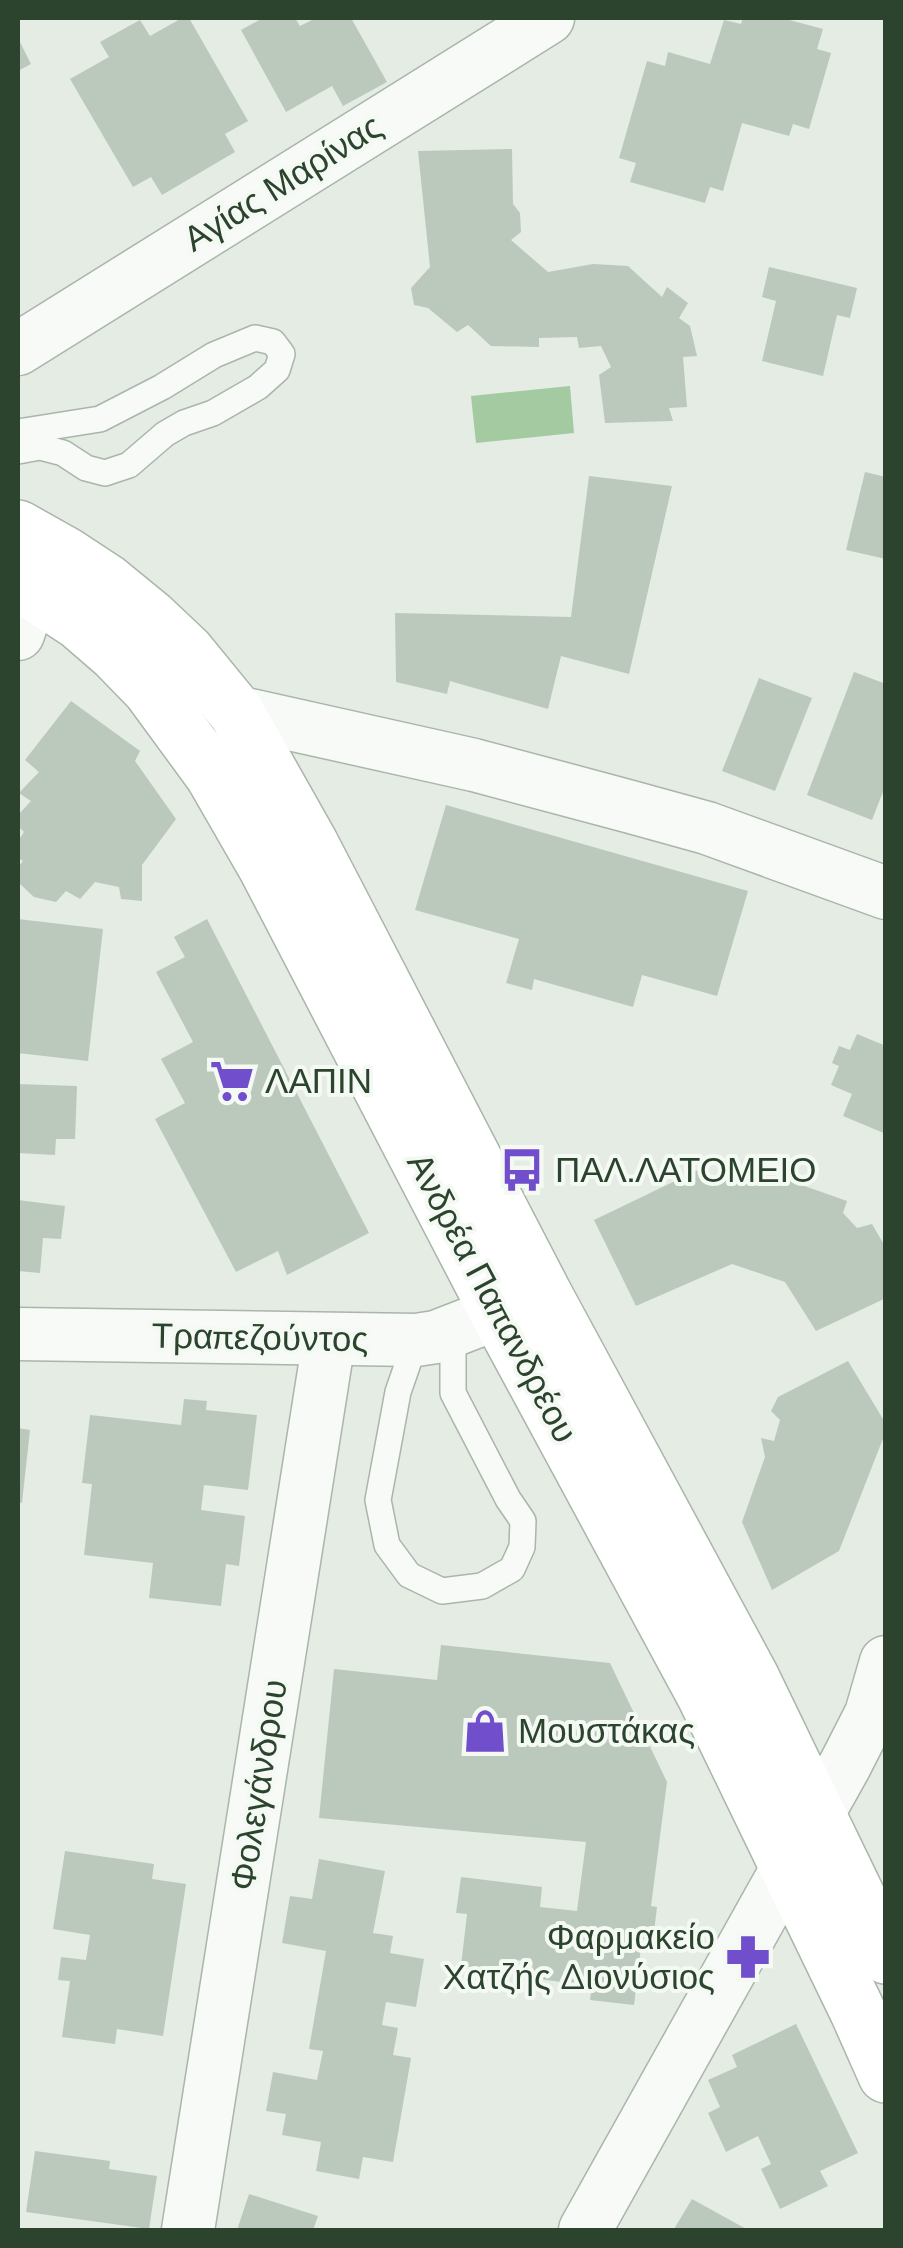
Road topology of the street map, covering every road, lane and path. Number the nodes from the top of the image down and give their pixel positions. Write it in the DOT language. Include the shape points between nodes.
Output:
graph roads {
  1 [pos="548,18"];
  2 [pos="18,349"];
  3 [pos="18,432"];
  4 [pos="18,451"];
  5 [pos="18,528"];
  6 [pos="23,602"];
  7 [pos="236,712"];
  8 [pos="886,893"];
  9 [pos="456,1328"];
  10 [pos="18,1334"];
  11 [pos="329,1340"];
  12 [pos="886,1662"];
  13 [pos="818,1813"];
  14 [pos="788,1867"];
  15 [pos="886,1956"];
  16 [pos="886,2075"];
  17 [pos="188,2230"];
  18 [pos="584,2230"];
  1 -- 2 [label="street, Αγίας Μαρίνας"];
  3 -- 4 [label="lane" via="100,419 255,338 274,342 282,354 277,370 258,387 164,434 129,464 105,473 52,450"];
  5 -- 7 [label="main road, Ανδρέα Παπανδρέου" via="152,618"];
  6 -- 9 [label="main road, Ανδρέα Παπανδρέου" via="79,622 128,666 213,775 266,866"];
  7 -- 8 [label="street" via="631,807"];
  7 -- 13 [label="main road, Ανδρέα Παπανδρέου"];
  9 -- 9 [label="lane" via="398,1392 378,1500 387,1546 409,1575 442,1591 482,1586 512,1569 522,1546 523,1521 453,1392"];
  9 -- 11 [label="street, Τραπεζούντος"];
  9 -- 14 [label="main road, Ανδρέα Παπανδρέου" via="705,1696"];
  10 -- 11 [label="street, Τραπεζούντος"];
  11 -- 17 [label="street, Φολεγάνδρου"];
  12 -- 13 [label="street" via="872,1714"];
  13 -- 14 [label="street"];
  13 -- 15 [label="main road, Ανδρέα Παπανδρέου"];
  14 -- 16 [label="main road, Ανδρέα Παπανδρέου"];
  14 -- 18 [label="street"];
}
